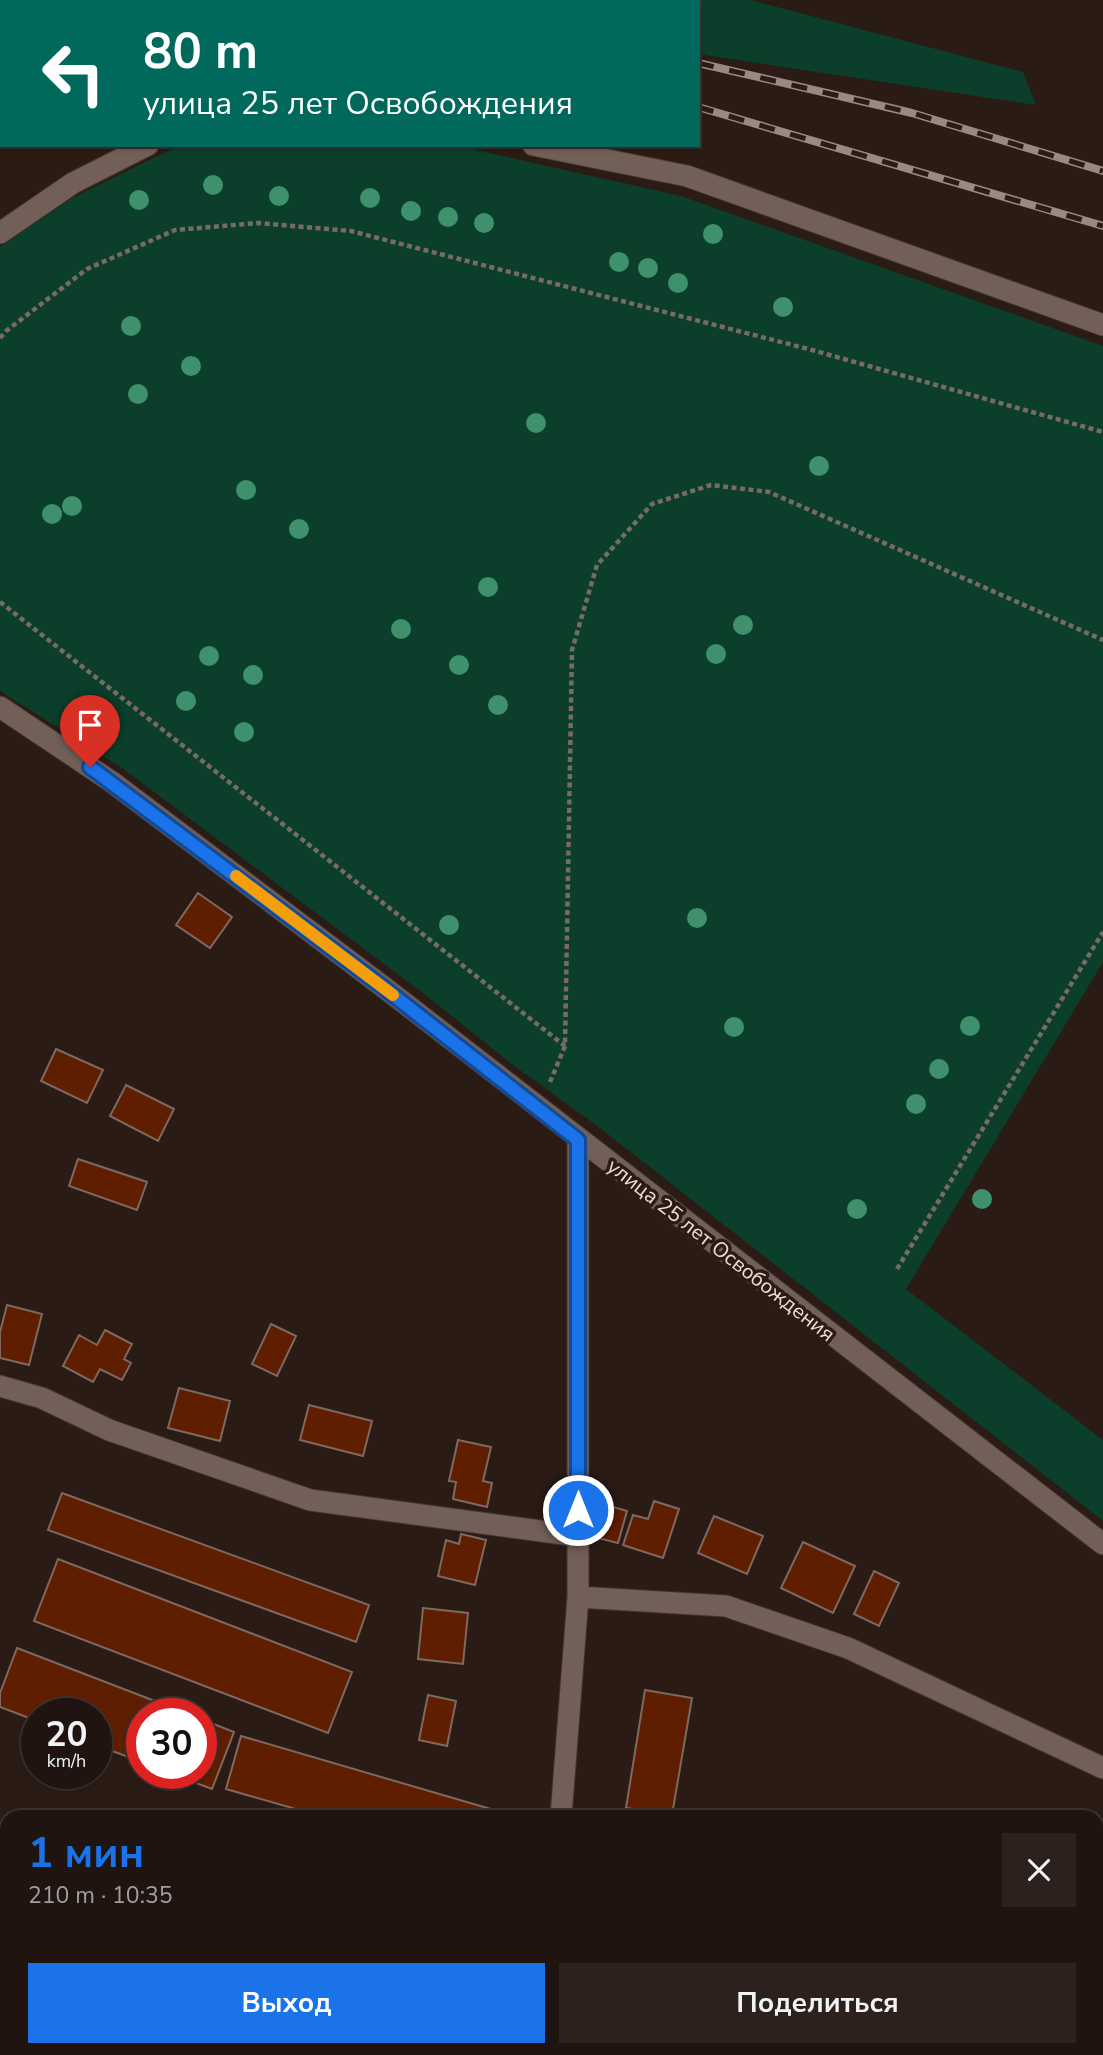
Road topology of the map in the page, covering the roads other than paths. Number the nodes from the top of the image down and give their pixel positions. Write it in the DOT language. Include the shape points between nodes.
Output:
graph roads {
  1 [pos="145,147"];
  2 [pos="543,147"];
  3 [pos="0,233"];
  4 [pos="1103,325"];
  5 [pos="0,707"];
  6 [pos="578,1140"];
  7 [pos="0,1386"];
  8 [pos="578,1536"];
  9 [pos="1103,1544"];
  10 [pos="578,1597"];
  11 [pos="1103,1768"];
  12 [pos="561,1810"];
  1 -- 3 [label="street" via="73,183"];
  2 -- 4 [label="street" via="687,176"];
  5 -- 6 [label="street, улица 25 лет Освобождения" via="112,782"];
  6 -- 8 [label="street"];
  6 -- 9 [label="street, улица 25 лет Освобождения"];
  7 -- 8 [label="street" via="310,1500"];
  8 -- 10 [label="street"];
  10 -- 11 [label="street" via="726,1606 848,1648"];
  10 -- 12 [label="street"];
}
